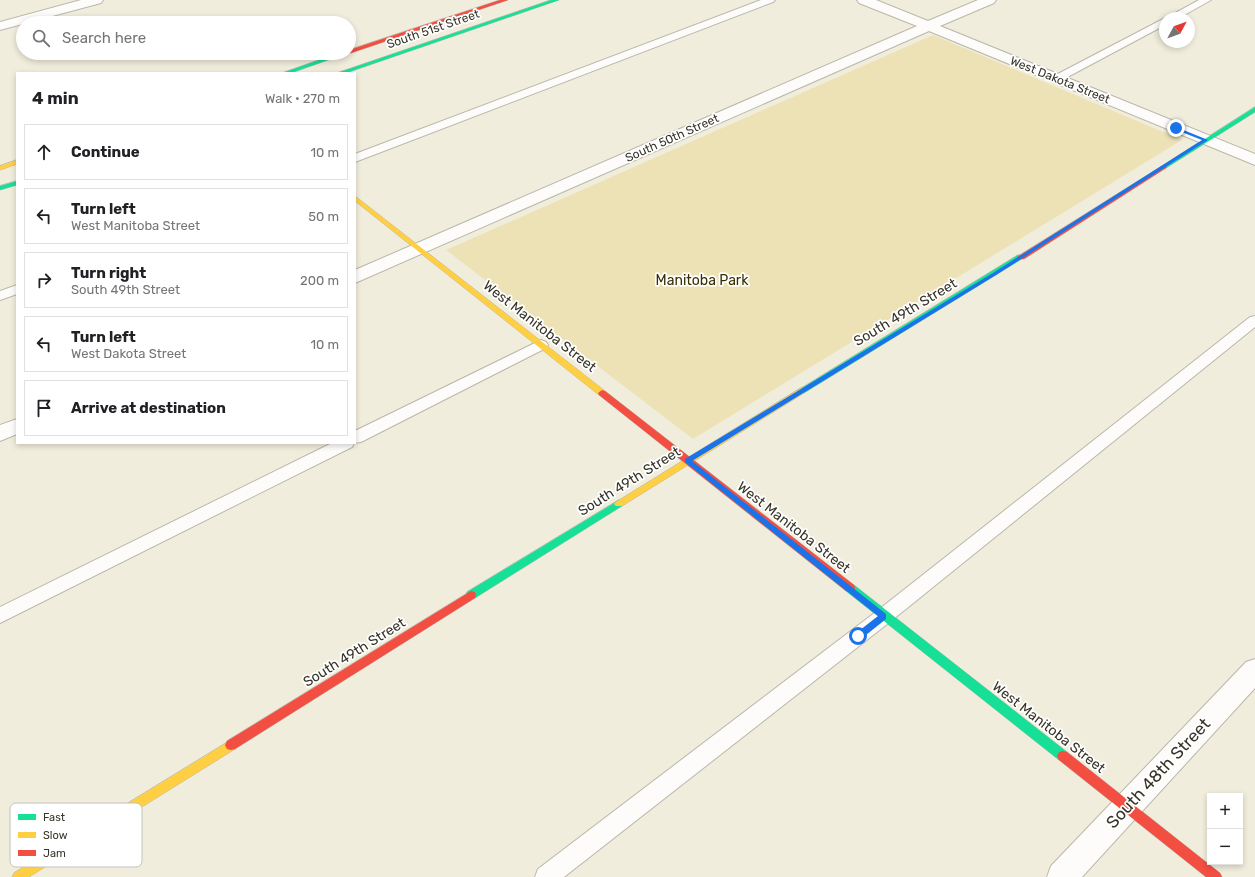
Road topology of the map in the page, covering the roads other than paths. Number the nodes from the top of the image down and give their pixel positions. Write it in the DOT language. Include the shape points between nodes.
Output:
graph roads {
  1 [pos="96,0"];
  2 [pos="505,0"];
  3 [pos="556,0"];
  4 [pos="770,0"];
  5 [pos="864,0"];
  6 [pos="989,0"];
  7 [pos="1206,0"];
  8 [pos="1183,12"];
  9 [pos="37,16"];
  10 [pos="16,22"];
  11 [pos="1159,24"];
  12 [pos="0,26"];
  13 [pos="928,26"];
  14 [pos="356,50"];
  15 [pos="324,60"];
  16 [pos="288,72"];
  17 [pos="343,72"];
  18 [pos="1056,79"];
  19 [pos="1255,109"];
  20 [pos="1206,140"];
  21 [pos="356,158"];
  22 [pos="1255,160"];
  23 [pos="16,162"];
  24 [pos="0,168"];
  25 [pos="16,183"];
  26 [pos="0,188"];
  27 [pos="356,199"];
  28 [pos="420,248"];
  29 [pos="356,277"];
  30 [pos="16,290"];
  31 [pos="0,296"];
  32 [pos="1255,320"];
  33 [pos="541,345"];
  34 [pos="16,426"];
  35 [pos="0,433"];
  36 [pos="356,438"];
  37 [pos="344,444"];
  38 [pos="687,461"];
  39 [pos="0,616"];
  40 [pos="884,616"];
  41 [pos="1255,670"];
  42 [pos="137,803"];
  43 [pos="1127,806"];
  44 [pos="34,867"];
  45 [pos="18,877"];
  46 [pos="546,877"];
  47 [pos="1062,877"];
  48 [pos="1216,877"];
  1 -- 9 [label="street"];
  2 -- 14 [label="street, South 51st Street"];
  3 -- 17 [label="street, South 51st Street"];
  4 -- 21 [label="lane"];
  5 -- 13 [label="street, West Dakota Street"];
  6 -- 13 [label="street, South 50th Street"];
  7 -- 8 [label="lane"];
  10 -- 12 [label="street"];
  11 -- 18 [label="lane"];
  13 -- 18 [label="street, West Dakota Street"];
  13 -- 28 [label="street, South 50th Street"];
  15 -- 16 [label="street"];
  18 -- 20 [label="street, West Dakota Street"];
  19 -- 20 [label="street, South 49th Street"];
  20 -- 22 [label="street, West Dakota Street"];
  20 -- 38 [label="street, South 49th Street" via="994,274"];
  23 -- 24 [label="street"];
  25 -- 26 [label="street"];
  27 -- 28 [label="street, West Manitoba Street"];
  28 -- 29 [label="street, South 50th Street"];
  28 -- 33 [label="street, West Manitoba Street"];
  30 -- 31 [label="lane"];
  32 -- 40 [label="lane"];
  33 -- 36 [label="lane"];
  33 -- 38 [label="street, West Manitoba Street"];
  34 -- 35 [label="street"];
  37 -- 39 [label="lane"];
  38 -- 40 [label="street, West Manitoba Street"];
  38 -- 42 [label="street, South 49th Street"];
  40 -- 43 [label="street, West Manitoba Street"];
  40 -- 46 [label="lane"];
  41 -- 43 [label="street, South 48th Street"];
  43 -- 47 [label="street, South 48th Street"];
  43 -- 48 [label="street, West Manitoba Street"];
  44 -- 45 [label="street, South 49th Street"];
}
